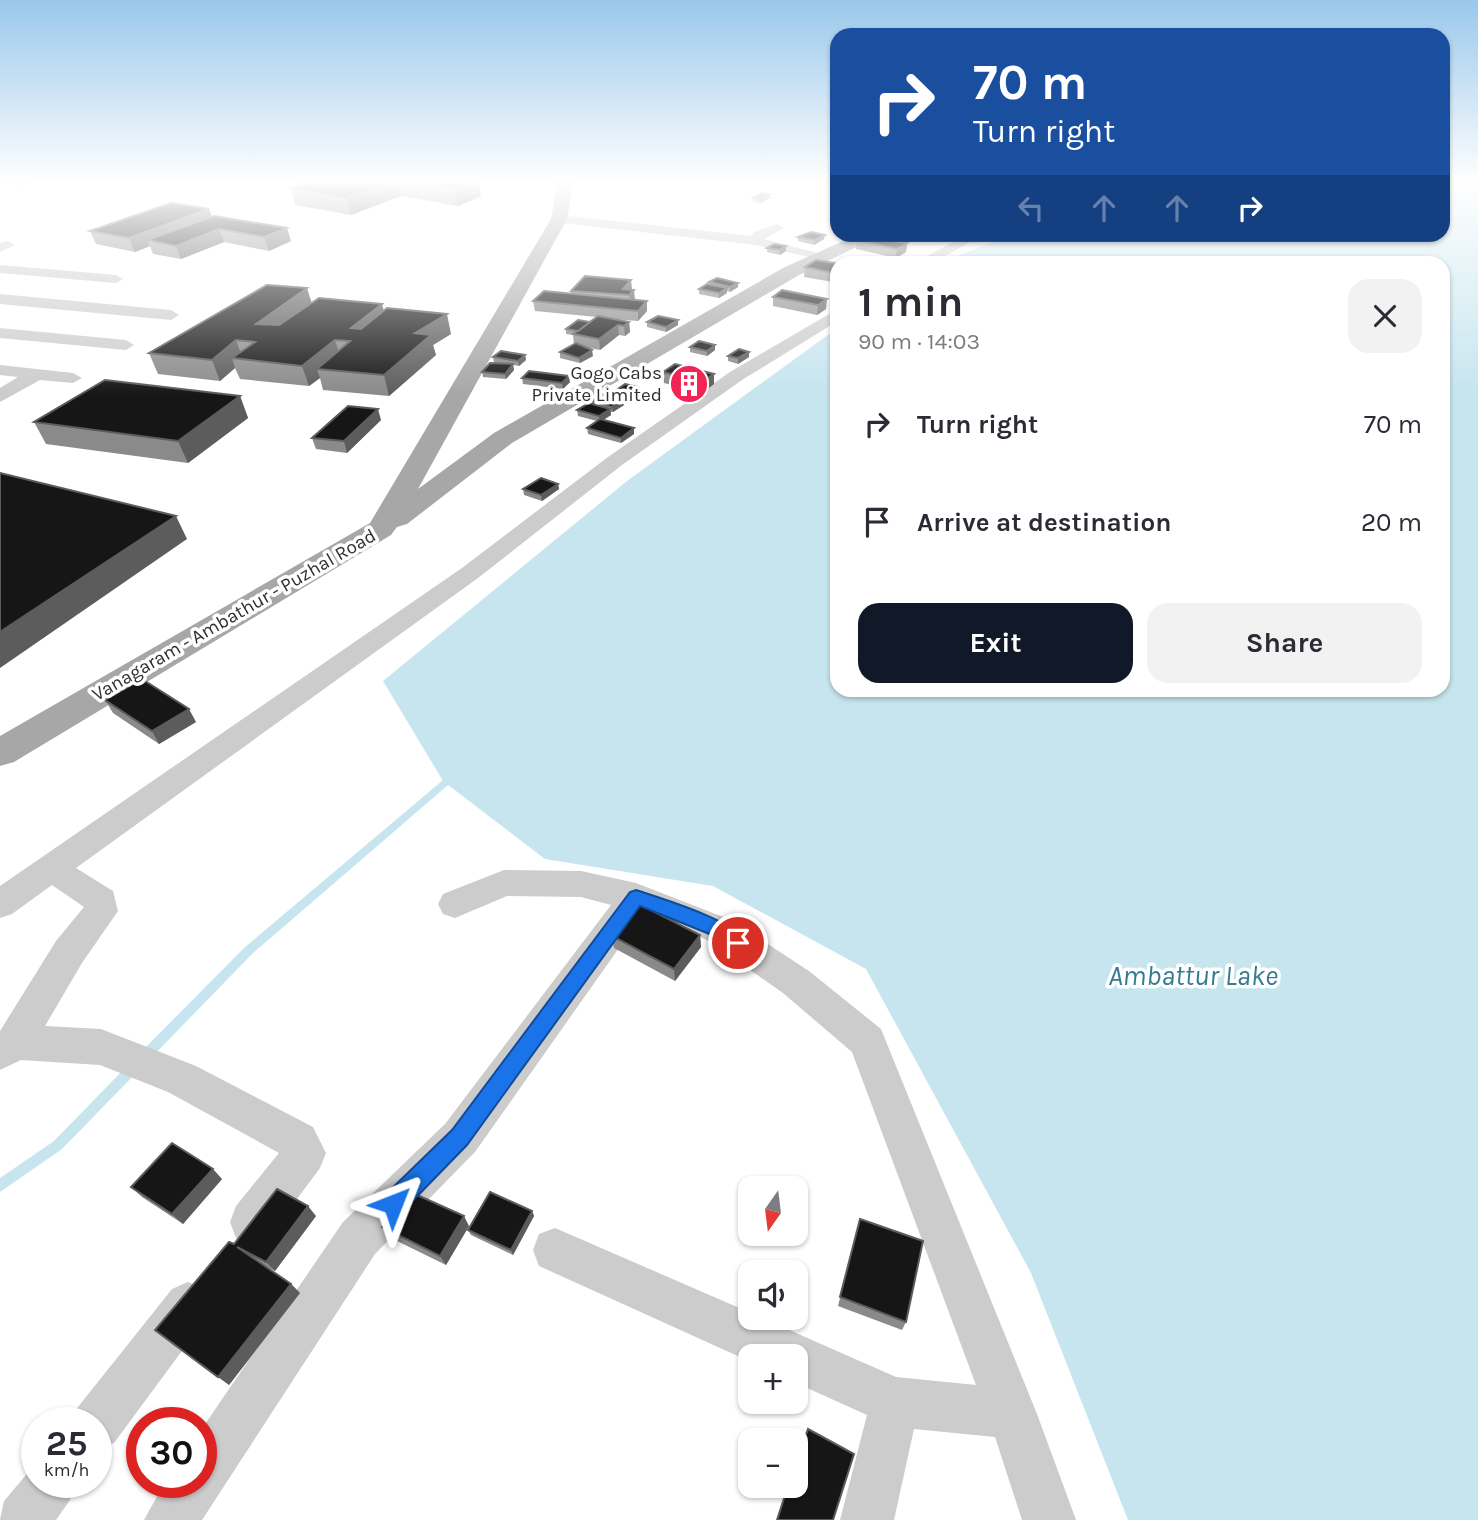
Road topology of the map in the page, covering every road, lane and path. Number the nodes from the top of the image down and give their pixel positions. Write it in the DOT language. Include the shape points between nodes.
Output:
graph roads {
  1 [pos="540,253"];
  2 [pos="809,253"];
  3 [pos="829,253"];
  4 [pos="822,256"];
  5 [pos="44,259"];
  6 [pos="109,261"];
  7 [pos="0,269"];
  8 [pos="20,271"];
  9 [pos="80,276"];
  10 [pos="116,279"];
  11 [pos="5,303"];
  12 [pos="171,315"];
  13 [pos="830,319"];
  14 [pos="0,333"];
  15 [pos="126,345"];
  16 [pos="0,370"];
  17 [pos="37,374"];
  18 [pos="73,378"];
  19 [pos="0,396"];
  20 [pos="434,438"];
  21 [pos="503,438"];
  22 [pos="382,529"];
  23 [pos="0,753"];
  24 [pos="51,868"];
  25 [pos="636,897"];
  26 [pos="0,904"];
  27 [pos="455,904"];
  28 [pos="8,1047"];
  29 [pos="555,1251"];
  30 [pos="765,1344"];
  31 [pos="808,1363"];
  32 [pos="895,1402"];
  33 [pos="110,1407"];
  34 [pos="1012,1414"];
  35 [pos="217,1451"];
  36 [pos="40,1498"];
  37 [pos="185,1498"];
  38 [pos="23,1520"];
  39 [pos="171,1520"];
  40 [pos="867,1520"];
  41 [pos="1049,1520"];
  1 -- 20 [label="main road, Vanagaram - Ambathur - Puzhal Road"];
  2 -- 4 [label="street"];
  3 -- 4 [label="main road"];
  4 -- 21 [label="main road"];
  5 -- 8 [label="street"];
  6 -- 9 [label="street"];
  7 -- 8 [label="street"];
  8 -- 9 [label="street"];
  9 -- 10 [label="street"];
  11 -- 12 [label="street"];
  13 -- 24 [label="street" via="736,376 626,453 470,573"];
  14 -- 15 [label="street"];
  16 -- 17 [label="street"];
  17 -- 18 [label="street"];
  17 -- 19 [label="street"];
  20 -- 21 [label="main road" via="462,442"];
  20 -- 22 [label="main road, Vanagaram - Ambathur - Puzhal Road"];
  21 -- 22 [label="main road"];
  22 -- 23 [label="main road, Vanagaram - Ambathur - Puzhal Road"];
  24 -- 26 [label="street"];
  24 -- 28 [label="street" via="101,901 101,911"];
  25 -- 27 [label="street" via="581,884 504,883"];
  25 -- 34 [label="street" via="719,930 796,982 867,1041"];
  25 -- 35 [label="street" via="460,1138 359,1238"];
  28 -- 33 [label="street" via="101,1047 182,1079 298,1141 305,1153"];
  29 -- 30 [label="street"];
  31 -- 32 [label="street"];
  32 -- 34 [label="street"];
  32 -- 40 [label="street"];
  34 -- 41 [label="street"];
  36 -- 38 [label="street"];
  37 -- 39 [label="street"];
}
